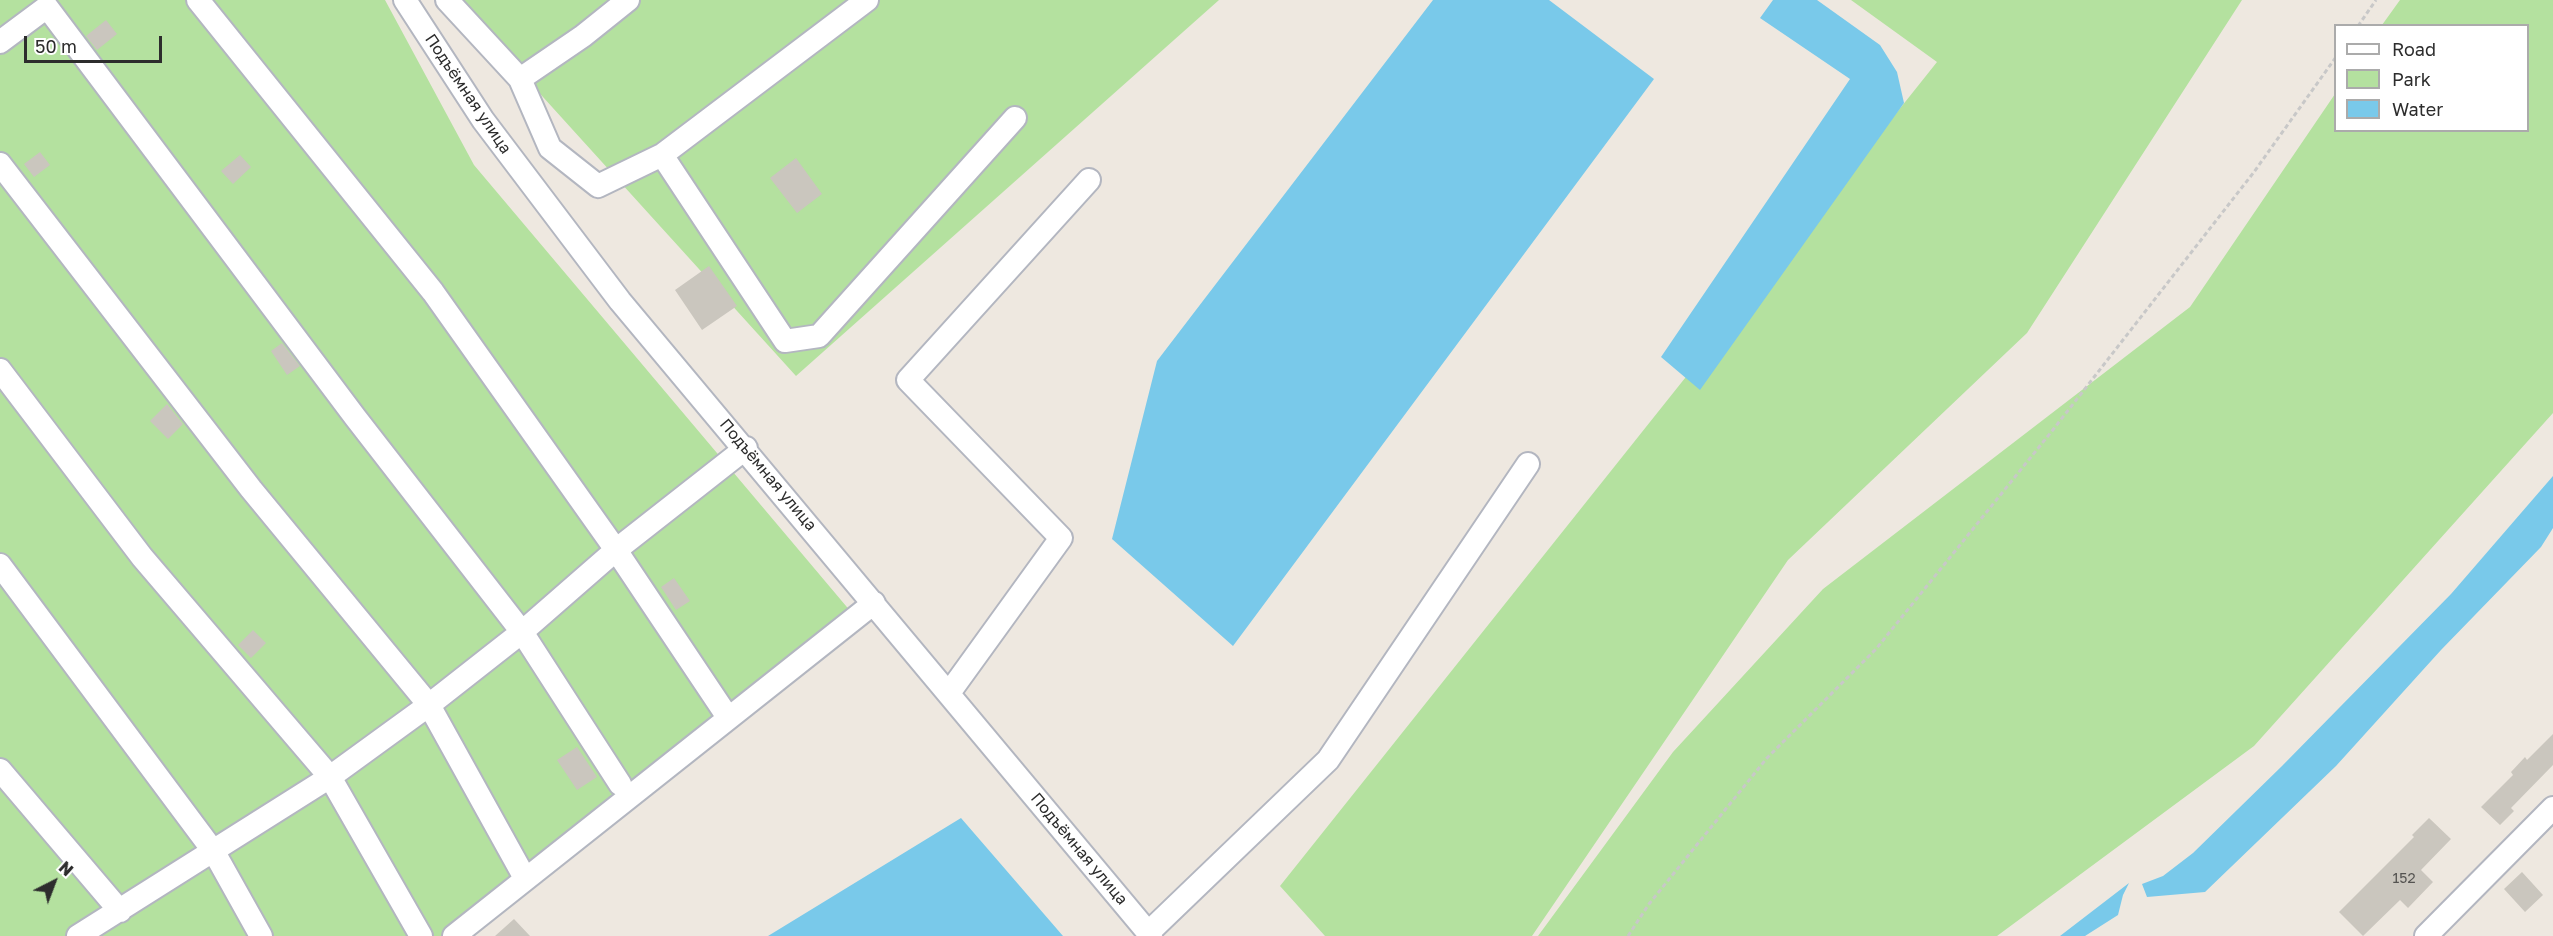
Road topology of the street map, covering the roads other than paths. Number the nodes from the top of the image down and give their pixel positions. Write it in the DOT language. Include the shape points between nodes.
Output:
graph roads {
  1 [pos="198,0"];
  2 [pos="405,0"];
  3 [pos="447,0"];
  4 [pos="627,0"];
  5 [pos="867,0"];
  6 [pos="0,42"];
  7 [pos="520,79"];
  8 [pos="1015,118"];
  9 [pos="662,154"];
  10 [pos="0,164"];
  11 [pos="1089,180"];
  12 [pos="0,370"];
  13 [pos="746,448"];
  14 [pos="1528,465"];
  15 [pos="616,550"];
  16 [pos="0,565"];
  17 [pos="874,603"];
  18 [pos="522,632"];
  19 [pos="949,693"];
  20 [pos="429,705"];
  21 [pos="723,710"];
  22 [pos="0,770"];
  23 [pos="330,777"];
  24 [pos="620,784"];
  25 [pos="2553,808"];
  26 [pos="214,852"];
  27 [pos="521,871"];
  28 [pos="120,911"];
  29 [pos="85,934"];
  30 [pos="1150,934"];
  31 [pos="261,936"];
  32 [pos="421,936"];
  33 [pos="454,936"];
  34 [pos="2426,936"];
  1 -- 15 [label="street" via="433,292"];
  2 -- 13 [label="street, Подъёмная улица" via="483,120 613,291"];
  3 -- 7 [label="street"];
  4 -- 7 [label="street"];
  5 -- 9 [label="street"];
  6 -- 18 [label="street" via="46,7"];
  7 -- 9 [label="street" via="550,148 598,186"];
  8 -- 9 [label="street" via="819,336 785,341"];
  10 -- 20 [label="street" via="251,489"];
  11 -- 19 [label="street" via="908,380 1062,538"];
  12 -- 23 [label="street" via="142,557"];
  13 -- 15 [label="street"];
  13 -- 17 [label="street, Подъёмная улица"];
  14 -- 30 [label="street" via="1328,760"];
  15 -- 18 [label="street"];
  15 -- 21 [label="street"];
  16 -- 26 [label="street"];
  17 -- 19 [label="street, Подъёмная улица"];
  17 -- 33 [label="street"];
  18 -- 20 [label="street"];
  18 -- 24 [label="street"];
  19 -- 30 [label="street, Подъёмная улица"];
  20 -- 23 [label="street"];
  20 -- 27 [label="street"];
  22 -- 28 [label="street"];
  23 -- 26 [label="street"];
  23 -- 32 [label="street"];
  25 -- 34 [label="street"];
  26 -- 28 [label="street"];
  26 -- 31 [label="street"];
  28 -- 29 [label="street"];
}
